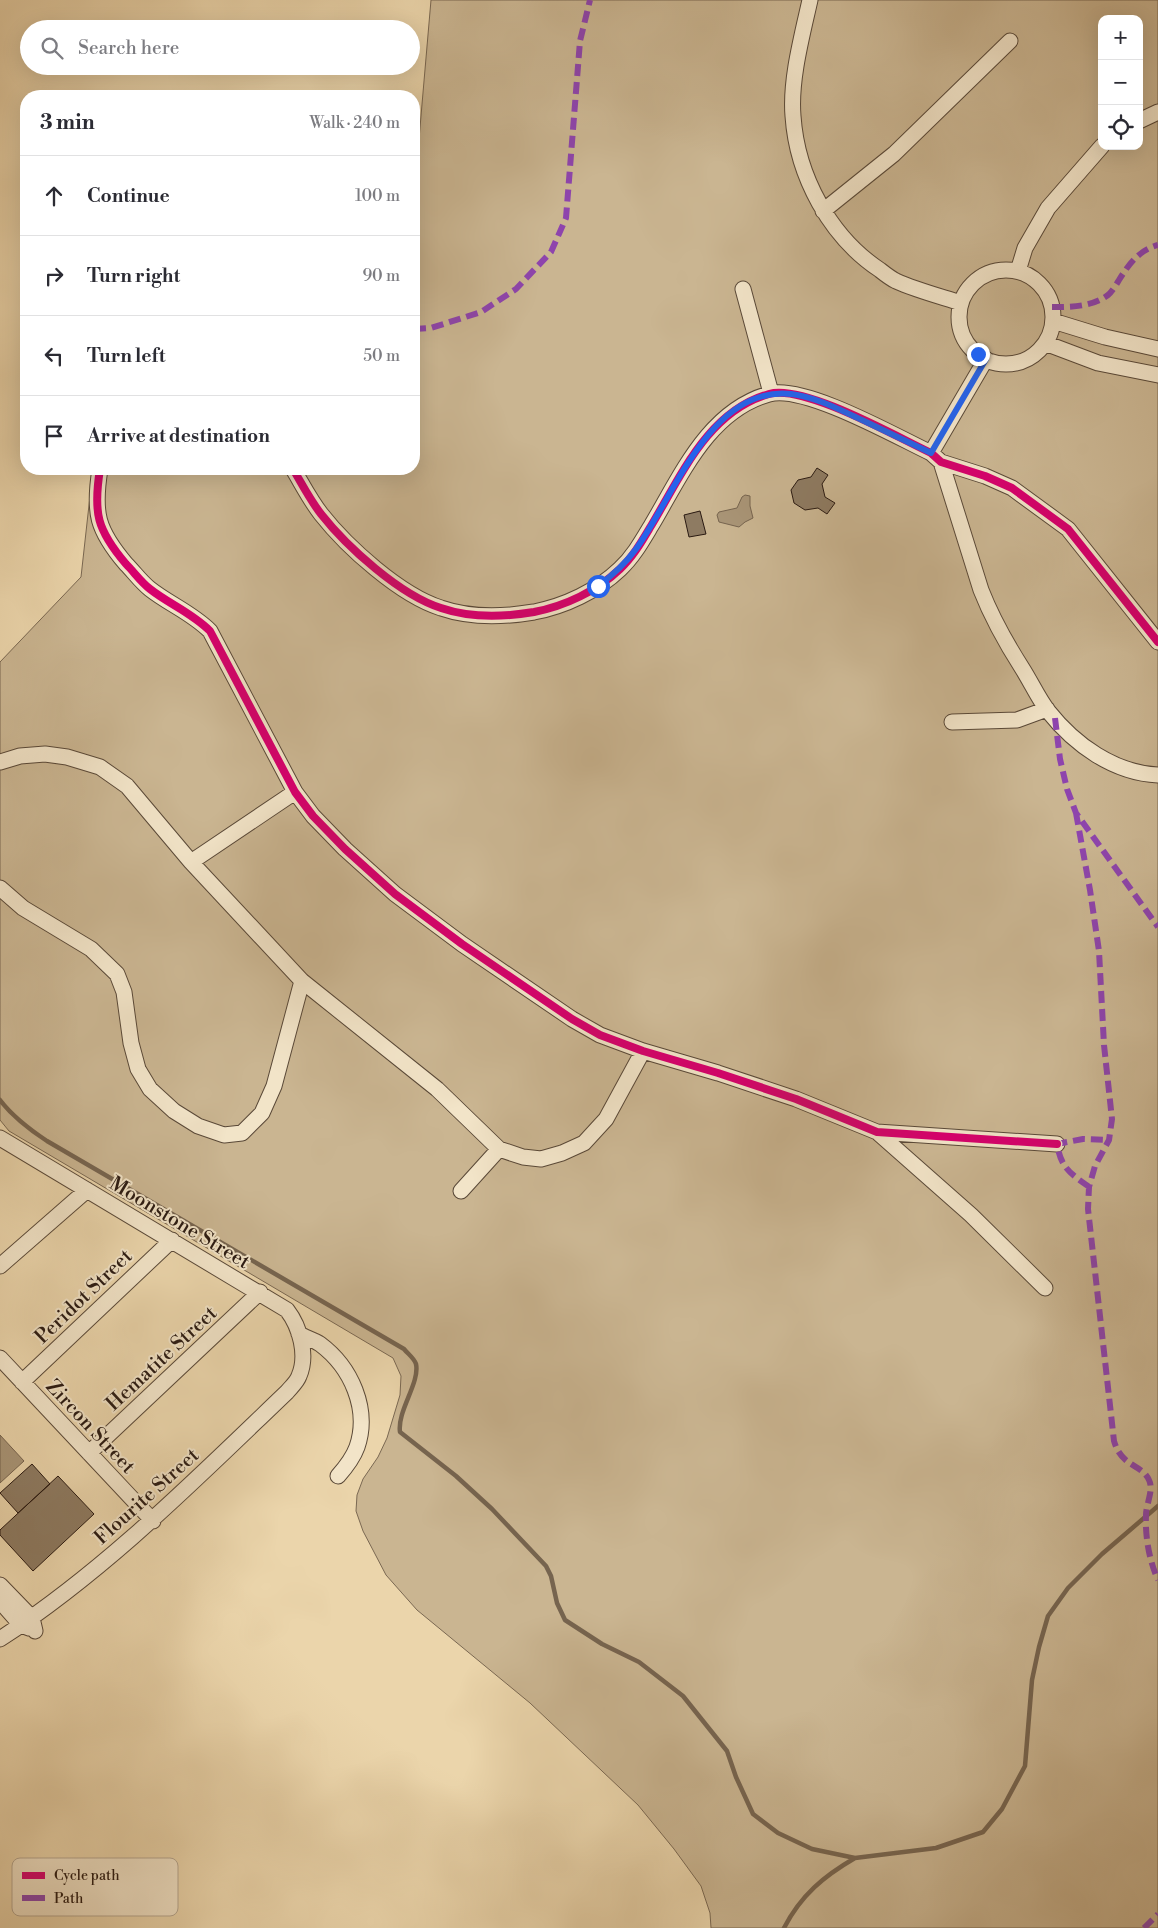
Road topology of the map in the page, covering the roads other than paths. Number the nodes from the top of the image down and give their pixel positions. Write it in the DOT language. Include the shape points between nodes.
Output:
graph roads {
  1 [pos="810,0"];
  2 [pos="1010,41"];
  3 [pos="1158,112"];
  4 [pos="1143,119"];
  5 [pos="1099,150"];
  6 [pos="823,211"];
  7 [pos="1018,271"];
  8 [pos="743,289"];
  9 [pos="961,303"];
  10 [pos="1053,322"];
  11 [pos="1045,343"];
  12 [pos="1158,348"];
  13 [pos="986,359"];
  14 [pos="1158,375"];
  15 [pos="771,393"];
  16 [pos="936,458"];
  17 [pos="99,475"];
  18 [pos="297,475"];
  19 [pos="1158,642"];
  20 [pos="1047,709"];
  21 [pos="952,722"];
  22 [pos="0,762"];
  23 [pos="1158,775"];
  24 [pos="295,792"];
  25 [pos="191,862"];
  26 [pos="0,888"];
  27 [pos="302,981"];
  28 [pos="643,1052"];
  29 [pos="877,1132"];
  30 [pos="0,1138"];
  31 [pos="1057,1144"];
  32 [pos="499,1149"];
  33 [pos="87,1190"];
  34 [pos="461,1191"];
  35 [pos="172,1240"];
  36 [pos="0,1266"];
  37 [pos="1045,1288"];
  38 [pos="260,1292"];
  39 [pos="299,1334"];
  40 [pos="0,1358"];
  41 [pos="302,1367"];
  42 [pos="22,1382"];
  43 [pos="89,1453"];
  44 [pos="338,1476"];
  45 [pos="153,1521"];
  46 [pos="0,1585"];
  47 [pos="0,1601"];
  48 [pos="26,1622"];
  49 [pos="0,1638"];
  1 -- 6 [label="street" via="793,88 793,116 807,176"];
  2 -- 6 [label="street" via="894,154"];
  3 -- 4 [label="street"];
  5 -- 7 [label="street" via="1048,208 1025,248"];
  6 -- 9 [label="street" via="844,241 880,271 895,280"];
  7 -- 9 [label="street" via="987,273 971,285"];
  7 -- 10 [label="street" via="1034,278 1045,291 1052,307"];
  8 -- 15 [label="street"];
  9 -- 13 [label="street" via="959,322 965,340 970,348"];
  10 -- 11 [label="street"];
  10 -- 12 [label="street" via="1123,342"];
  11 -- 13 [label="street" via="1038,352 1018,362"];
  11 -- 14 [label="street" via="1098,363"];
  13 -- 16 [label="street"];
  15 -- 16 [label="street" via="792,394 830,405"];
  15 -- 18 [label="street" via="738,408 709,433 637,549 620,569 574,600 518,615 467,614 440,608 415,596 356,551 321,514"];
  16 -- 19 [label="street" via="1012,488 1068,528"];
  16 -- 20 [label="street" via="989,610"];
  17 -- 24 [label="street" via="96,502 104,534 149,589 200,621 210,631"];
  20 -- 21 [label="street" via="1017,720"];
  20 -- 23 [label="street" via="1088,749 1104,759 1120,768"];
  22 -- 25 [label="street" via="46,754 100,768 127,786"];
  24 -- 25 [label="street"];
  24 -- 28 [label="street" via="320,822 395,894 572,1019 600,1035"];
  25 -- 27 [label="street"];
  26 -- 27 [label="street" via="24,908 91,949 117,974 124,992 138,1069 150,1089 174,1111 198,1126 224,1136 242,1133 262,1113 274,1086"];
  27 -- 32 [label="street" via="437,1089"];
  28 -- 29 [label="street" via="796,1099"];
  28 -- 32 [label="street" via="606,1119 584,1143 541,1158 523,1157"];
  29 -- 31 [label="street"];
  29 -- 37 [label="street" via="971,1215"];
  30 -- 33 [label="street, Moonstone Street"];
  32 -- 34 [label="street"];
  33 -- 35 [label="street, Moonstone Street"];
  33 -- 36 [label="street"];
  35 -- 38 [label="street, Moonstone Street"];
  35 -- 42 [label="street, Peridot Street"];
  38 -- 39 [label="street, Moonstone Street" via="287,1310"];
  38 -- 43 [label="street, Hematite Street"];
  39 -- 41 [label="street, Moonstone Street"];
  39 -- 44 [label="street" via="319,1344 335,1358 359,1398 362,1411 357,1446 350,1462"];
  40 -- 42 [label="street, Zircon Street"];
  41 -- 45 [label="street, Flourite Street" via="287,1392"];
  42 -- 43 [label="street, Zircon Street"];
  43 -- 45 [label="street, Zircon Street"];
  45 -- 48 [label="street, Flourite Street"];
  46 -- 48 [label="street"];
  47 -- 48 [label="street"];
  48 -- 49 [label="street, Flourite Street"];
}
